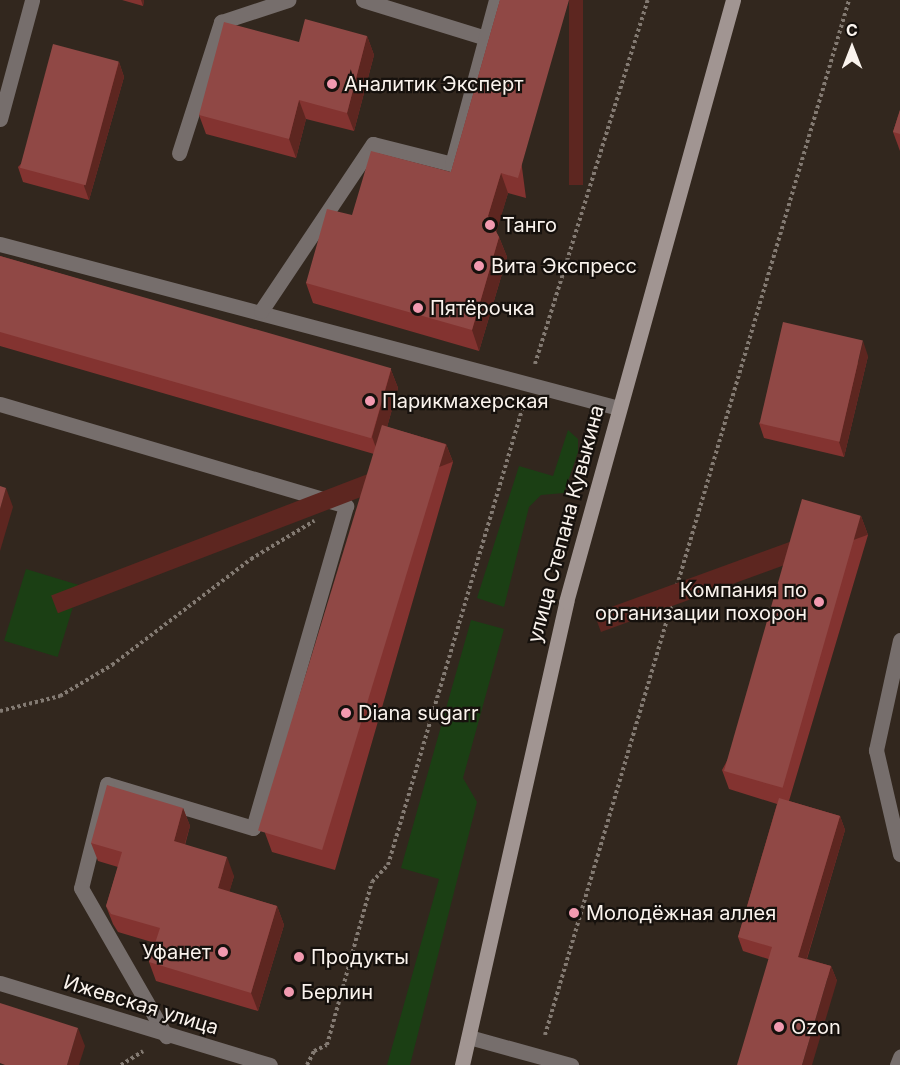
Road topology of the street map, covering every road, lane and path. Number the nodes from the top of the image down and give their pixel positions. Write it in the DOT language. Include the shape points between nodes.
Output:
graph roads {
  1 [pos="32,0"];
  2 [pos="288,0"];
  3 [pos="363,0"];
  4 [pos="496,0"];
  5 [pos="648,0"];
  6 [pos="733,0"];
  7 [pos="849,0"];
  8 [pos="486,38"];
  9 [pos="0,119"];
  10 [pos="179,153"];
  11 [pos="0,244"];
  12 [pos="261,310"];
  13 [pos="529,383"];
  14 [pos="0,404"];
  15 [pos="619,408"];
  16 [pos="346,506"];
  17 [pos="900,640"];
  18 [pos="0,711"];
  19 [pos="900,854"];
  20 [pos="0,983"];
  21 [pos="166,1036"];
  22 [pos="469,1037"];
  23 [pos="539,1056"];
  24 [pos="900,1057"];
  25 [pos="270,1065"];
  26 [pos="307,1065"];
  27 [pos="462,1065"];
  28 [pos="572,1065"];
  29 [pos="897,1065"];
  1 -- 9 [label="street"];
  2 -- 10 [label="street" via="220,22"];
  3 -- 8 [label="street"];
  4 -- 8 [label="street"];
  5 -- 13 [label="path"];
  6 -- 15 [label="main road, улица Степана Кувыкина"];
  7 -- 23 [label="path"];
  8 -- 12 [label="street" via="452,164 373,144"];
  11 -- 12 [label="street"];
  12 -- 13 [label="street"];
  13 -- 15 [label="street"];
  13 -- 26 [label="path" via="388,865 372,882 327,1045 314,1051"];
  14 -- 16 [label="street"];
  15 -- 22 [label="main road, улица Степана Кувыкина" via="527,761"];
  16 -- 18 [label="path" via="251,559 112,665 60,696"];
  16 -- 21 [label="street" via="253,828 107,784 81,888"];
  17 -- 19 [label="street" via="876,750"];
  20 -- 21 [label="street, Ижевская улица"];
  21 -- 25 [label="street, Ижевская улица"];
  22 -- 23 [label="street"];
  22 -- 27 [label="main road, улица Степана Кувыкина"];
  23 -- 28 [label="street"];
  24 -- 29 [label="street"];
}
